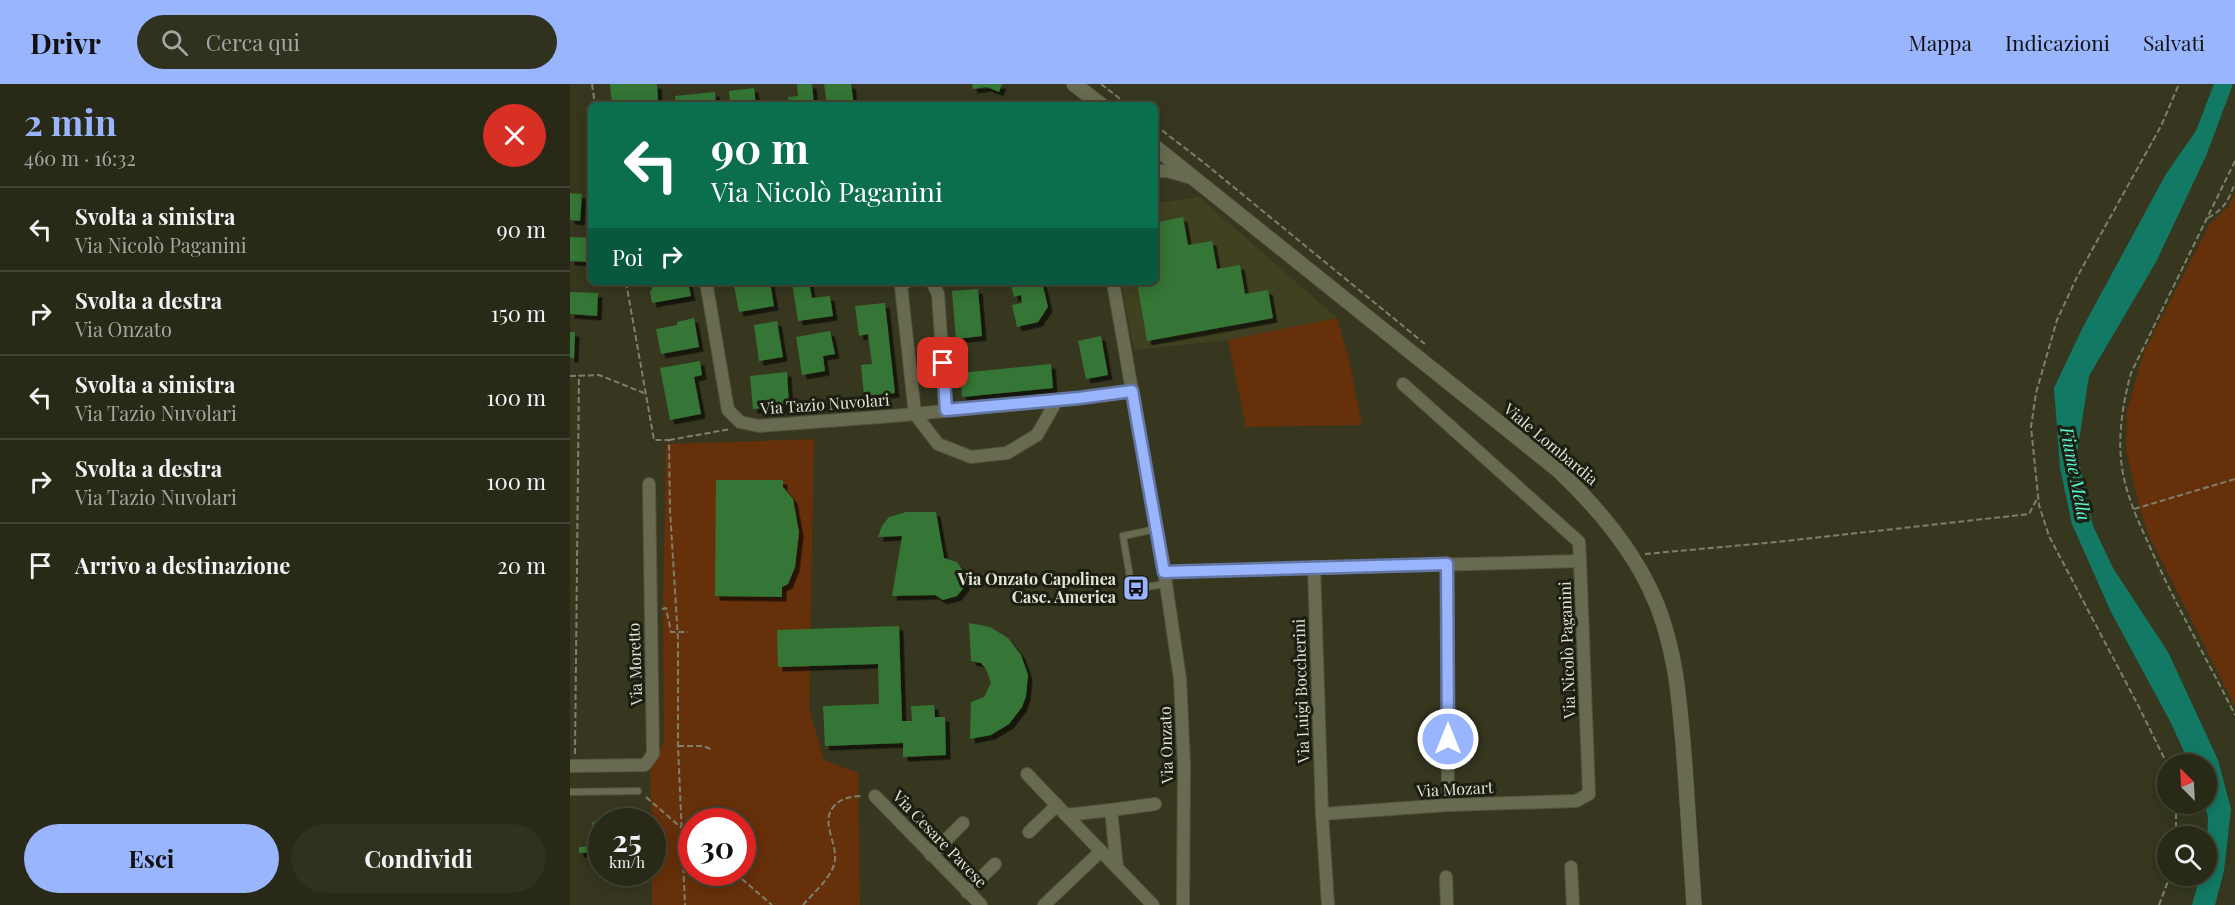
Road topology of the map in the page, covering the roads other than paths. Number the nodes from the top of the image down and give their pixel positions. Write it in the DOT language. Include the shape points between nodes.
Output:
graph roads {
  1 [pos="1078,86"];
  2 [pos="1087,102"];
  3 [pos="1097,102"];
  4 [pos="1158,149"];
  5 [pos="1158,171"];
  6 [pos="1196,180"];
  7 [pos="707,285"];
  8 [pos="903,285"];
  9 [pos="934,285"];
  10 [pos="1114,285"];
  11 [pos="1403,384"];
  12 [pos="1132,391"];
  13 [pos="1057,400"];
  14 [pos="946,410"];
  15 [pos="915,414"];
  16 [pos="649,484"];
  17 [pos="1156,529"];
  18 [pos="1580,561"];
  19 [pos="1447,564"];
  20 [pos="1314,567"];
  21 [pos="1165,578"];
  22 [pos="572,766"];
  23 [pos="1027,774"];
  24 [pos="638,791"];
  25 [pos="570,792"];
  26 [pos="1589,794"];
  27 [pos="875,796"];
  28 [pos="1155,804"];
  29 [pos="1057,805"];
  30 [pos="1448,805"];
  31 [pos="1110,810"];
  32 [pos="1322,814"];
  33 [pos="1066,815"];
  34 [pos="963,823"];
  35 [pos="1029,832"];
  36 [pos="1101,851"];
  37 [pos="931,855"];
  38 [pos="995,864"];
  39 [pos="1571,867"];
  40 [pos="1118,868"];
  41 [pos="1446,877"];
  42 [pos="968,892"];
  43 [pos="981,905"];
  44 [pos="1044,905"];
  45 [pos="1153,905"];
  46 [pos="1183,905"];
  47 [pos="1328,905"];
  48 [pos="1448,905"];
  49 [pos="1573,905"];
  50 [pos="1694,905"];
  1 -- 2 [label="street"];
  1 -- 3 [label="street"];
  4 -- 6 [label="street, Viale Lombardia"];
  5 -- 6 [label="street"];
  6 -- 50 [label="street, Viale Lombardia" via="1558,470 1585,495 1629,551 1651,589 1676,666"];
  7 -- 15 [label="street, Via Tazio Nuvolari" via="728,410 740,422 759,426"];
  8 -- 15 [label="street, Via Tazio Nuvolari"];
  9 -- 14 [label="street" via="938,294"];
  10 -- 12 [label="street, Via Onzato"];
  11 -- 18 [label="street" via="1579,542"];
  12 -- 13 [label="street, Via Tazio Nuvolari"];
  12 -- 17 [label="street, Via Onzato"];
  13 -- 14 [label="street, Via Tazio Nuvolari"];
  13 -- 15 [label="street" via="1037,435 1007,453 972,457 938,444"];
  14 -- 15 [label="street, Via Tazio Nuvolari"];
  16 -- 22 [label="street, Via Moretto" via="653,753 645,765"];
  17 -- 21 [label="street, Via Onzato"];
  17 -- 21 [label="lane" via="1123,536 1132,589"];
  18 -- 19 [label="street, Via Nicolò Paganini"];
  18 -- 26 [label="street, Via Nicolò Paganini"];
  19 -- 20 [label="street, Via Nicolò Paganini"];
  19 -- 30 [label="street"];
  20 -- 21 [label="street, Via Nicolò Paganini"];
  20 -- 32 [label="street, Via Luigi Boccherini"];
  21 -- 46 [label="street, Via Onzato" via="1180,690"];
  23 -- 29 [label="street"];
  24 -- 25 [label="lane"];
  26 -- 30 [label="street, Via Mozart" via="1576,801"];
  27 -- 37 [label="street, Via Cesare Pavese"];
  28 -- 31 [label="street"];
  29 -- 33 [label="street"];
  29 -- 35 [label="street"];
  30 -- 32 [label="street, Via Mozart"];
  31 -- 33 [label="street"];
  31 -- 40 [label="street"];
  32 -- 47 [label="street, Via Luigi Boccherini"];
  33 -- 36 [label="street"];
  34 -- 37 [label="street"];
  36 -- 40 [label="street"];
  36 -- 44 [label="street"];
  37 -- 42 [label="street, Via Cesare Pavese"];
  38 -- 42 [label="street"];
  39 -- 49 [label="street"];
  40 -- 45 [label="street"];
  41 -- 48 [label="street"];
  42 -- 43 [label="street, Via Cesare Pavese"];
}
